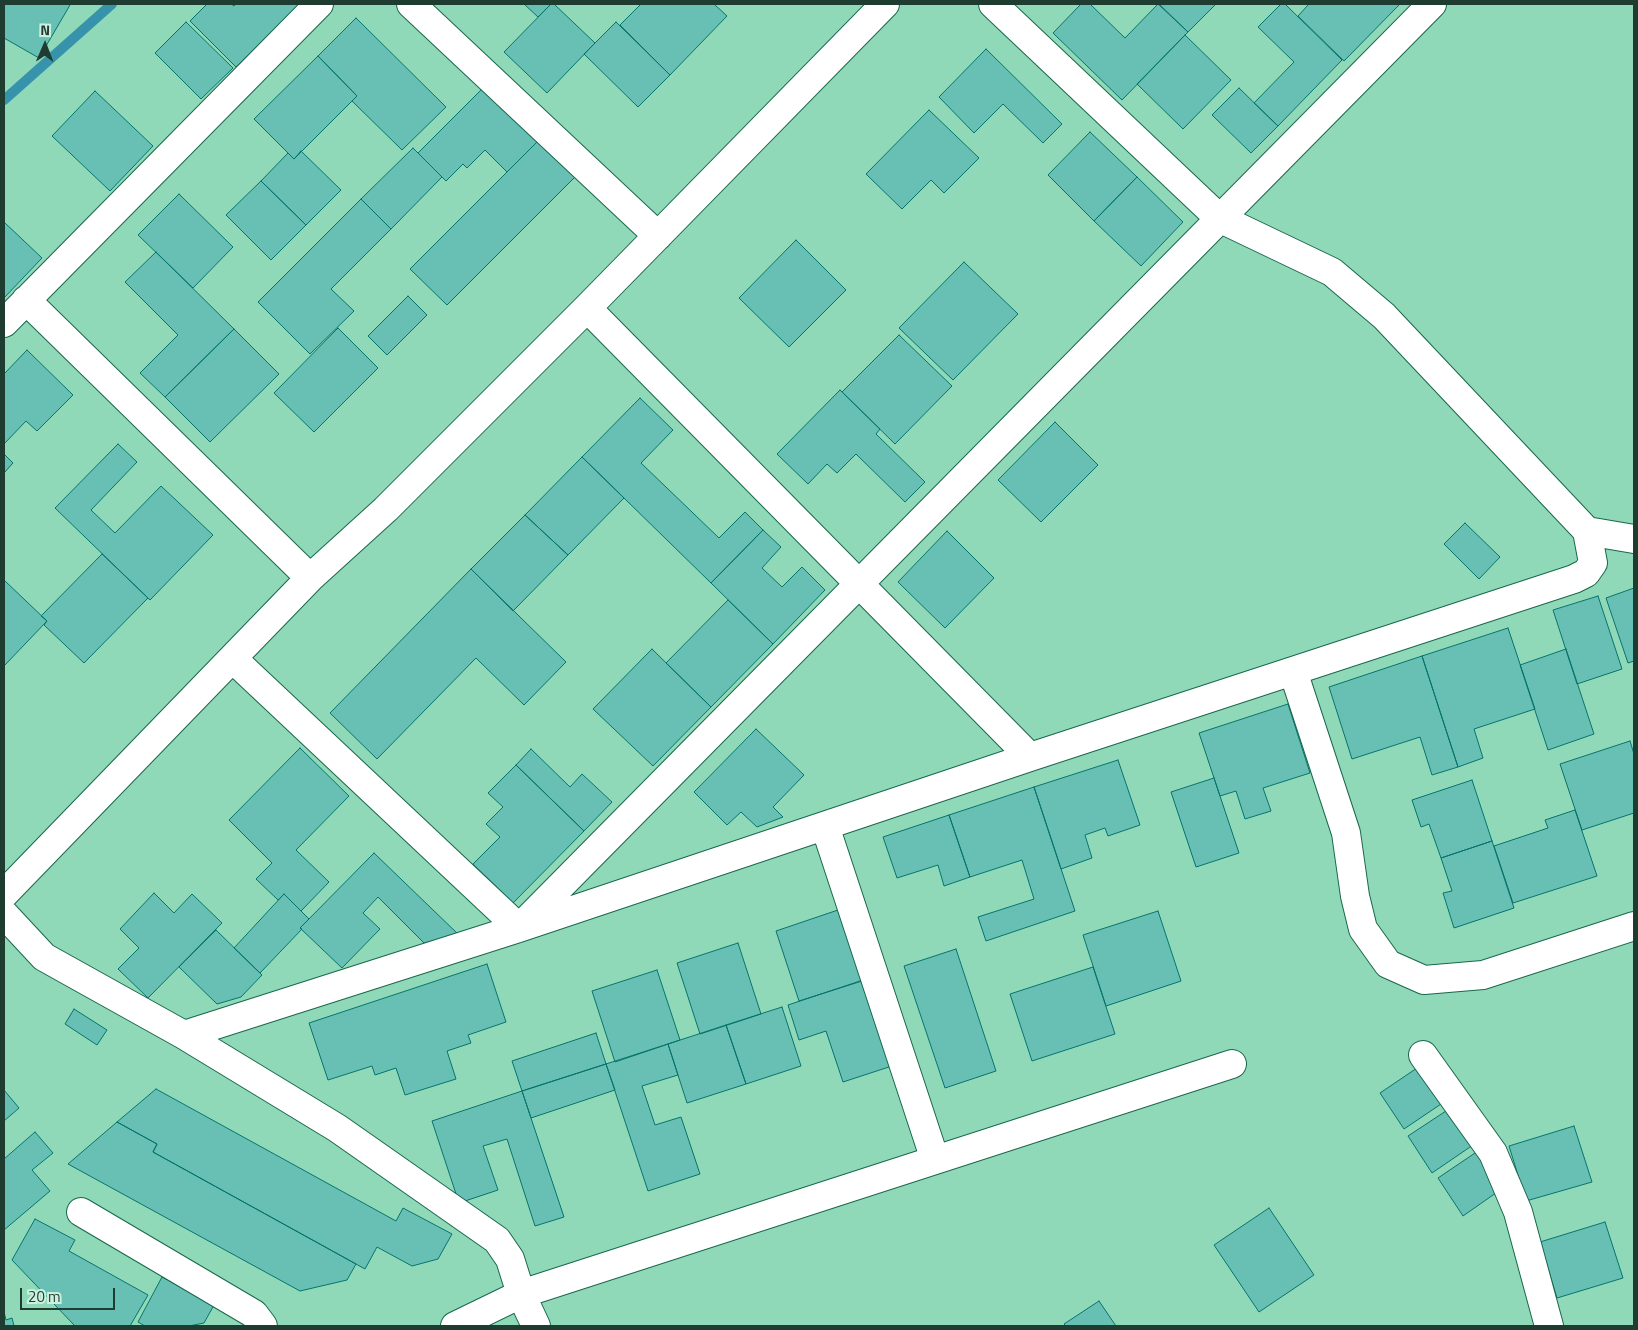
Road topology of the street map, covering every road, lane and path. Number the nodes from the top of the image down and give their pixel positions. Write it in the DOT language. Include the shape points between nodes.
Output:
graph roads {
  1 [pos="319,4"];
  2 [pos="411,4"];
  3 [pos="885,4"];
  4 [pos="993,4"];
  5 [pos="1432,4"];
  6 [pos="1219,218"];
  7 [pos="658,236"];
  8 [pos="26,300"];
  9 [pos="587,308"];
  10 [pos="4,323"];
  11 [pos="1587,531"];
  12 [pos="1634,539"];
  13 [pos="310,578"];
  14 [pos="858,583"];
  15 [pos="232,659"];
  16 [pos="1293,672"];
  17 [pos="1030,757"];
  18 [pos="825,826"];
  19 [pos="4,894"];
  20 [pos="4,914"];
  21 [pos="1634,926"];
  22 [pos="519,928"];
  23 [pos="184,1035"];
  24 [pos="1423,1055"];
  25 [pos="1232,1064"];
  26 [pos="935,1160"];
  27 [pos="81,1212"];
  28 [pos="521,1294"];
  29 [pos="262,1326"];
  30 [pos="455,1326"];
  31 [pos="536,1326"];
  32 [pos="1549,1326"];
  1 -- 8 [label="street"];
  2 -- 7 [label="street"];
  3 -- 7 [label="street"];
  4 -- 6 [label="street"];
  5 -- 6 [label="street"];
  6 -- 11 [label="street" via="1332,272 1384,316"];
  6 -- 14 [label="street"];
  7 -- 9 [label="street"];
  8 -- 10 [label="street"];
  8 -- 13 [label="street"];
  9 -- 13 [label="street" via="386,509"];
  9 -- 14 [label="street"];
  11 -- 12 [label="street"];
  11 -- 16 [label="street" via="1593,563 1586,573 1574,579"];
  13 -- 15 [label="street"];
  14 -- 17 [label="street"];
  14 -- 22 [label="street"];
  15 -- 19 [label="street"];
  15 -- 22 [label="street"];
  16 -- 17 [label="street"];
  16 -- 21 [label="street" via="1346,833 1363,929 1388,964 1424,980 1484,975"];
  17 -- 18 [label="street"];
  18 -- 22 [label="street"];
  18 -- 26 [label="street"];
  20 -- 23 [label="street" via="44,957"];
  22 -- 23 [label="street"];
  23 -- 28 [label="street" via="337,1128 497,1240 510,1259"];
  24 -- 32 [label="street" via="1493,1153 1518,1212"];
  25 -- 26 [label="street"];
  26 -- 28 [label="street"];
  27 -- 29 [label="street" via="254,1314"];
  28 -- 30 [label="street"];
  28 -- 31 [label="street"];
}
